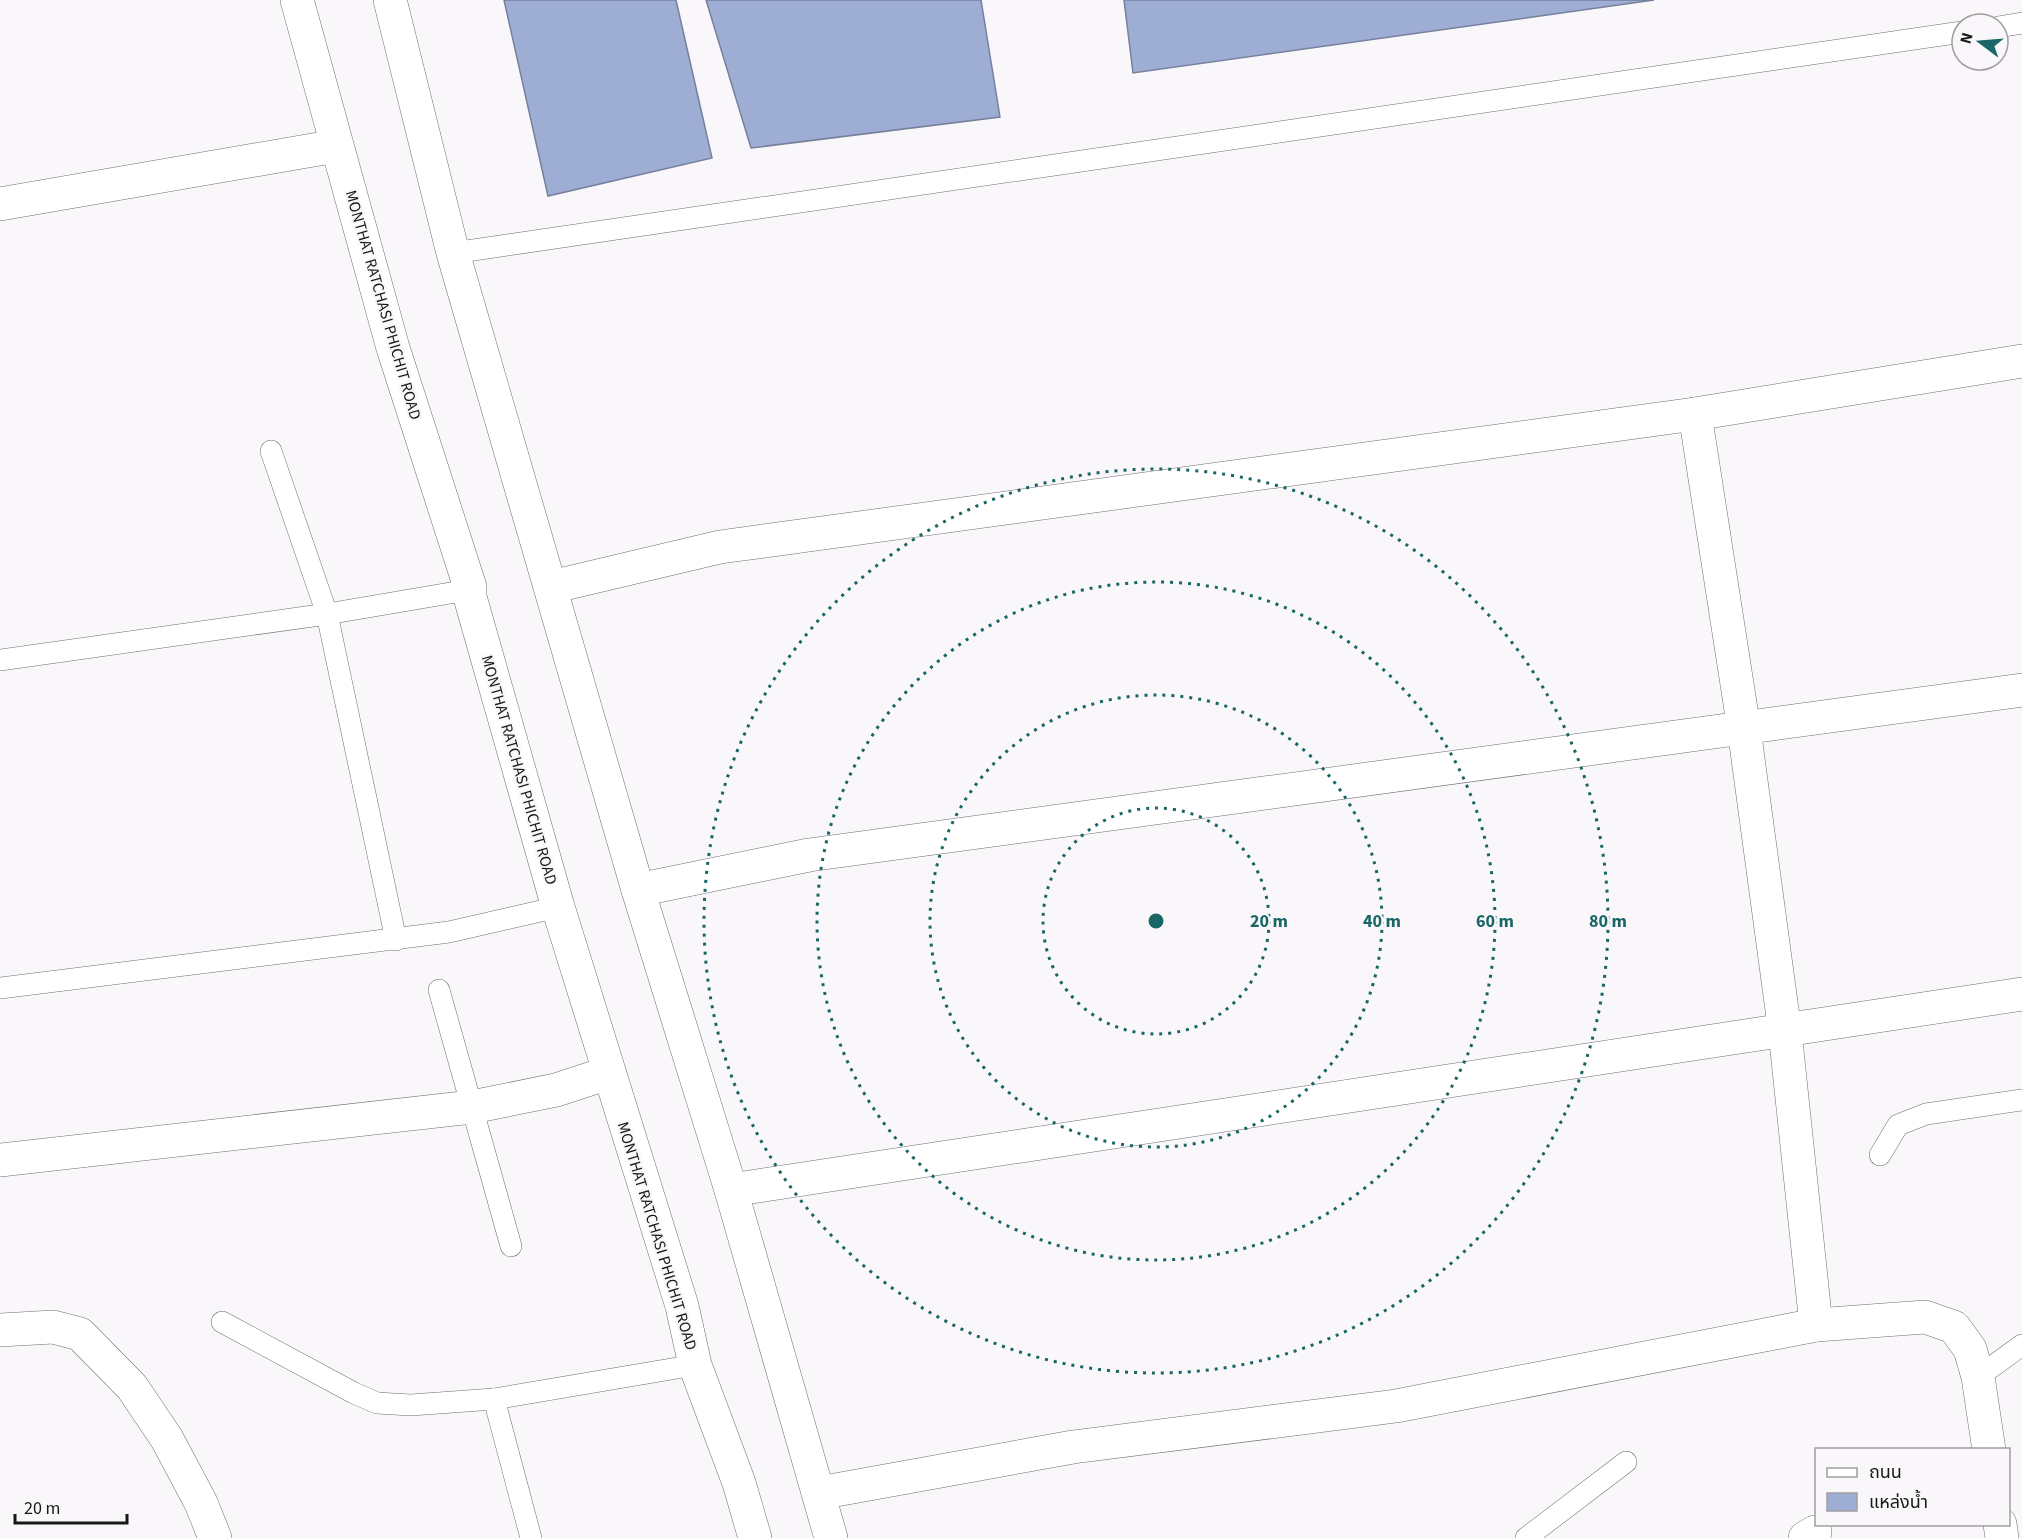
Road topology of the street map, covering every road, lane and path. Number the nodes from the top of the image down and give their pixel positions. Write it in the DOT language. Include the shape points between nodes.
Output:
graph roads {
  1 [pos="297,0"];
  2 [pos="390,0"];
  3 [pos="1950,34"];
  4 [pos="336,146"];
  5 [pos="0,204"];
  6 [pos="453,253"];
  7 [pos="2022,361"];
  8 [pos="1695,414"];
  9 [pos="271,452"];
  10 [pos="551,587"];
  11 [pos="468,590"];
  12 [pos="327,614"];
  13 [pos="0,660"];
  14 [pos="2022,690"];
  15 [pos="1744,729"];
  16 [pos="638,890"];
  17 [pos="558,907"];
  18 [pos="396,940"];
  19 [pos="0,988"];
  20 [pos="439,990"];
  21 [pos="2022,994"];
  22 [pos="1785,1032"];
  23 [pos="608,1073"];
  24 [pos="2022,1100"];
  25 [pos="472,1107"];
  26 [pos="1880,1155"];
  27 [pos="0,1160"];
  28 [pos="731,1190"];
  29 [pos="511,1246"];
  30 [pos="222,1322"];
  31 [pos="1816,1325"];
  32 [pos="0,1330"];
  33 [pos="2022,1345"];
  34 [pos="695,1365"];
  35 [pos="1978,1377"];
  36 [pos="494,1399"];
  37 [pos="1989,1448"];
  38 [pos="1626,1462"];
  39 [pos="819,1493"];
  40 [pos="215,1538"];
  41 [pos="531,1538"];
  42 [pos="755,1538"];
  43 [pos="831,1538"];
  44 [pos="1526,1538"];
  1 -- 4 [label="street, MONTHAT RATCHASI PHICHIT ROAD"];
  2 -- 6 [label="street"];
  3 -- 6 [label="lane"];
  4 -- 5 [label="street"];
  4 -- 11 [label="street, MONTHAT RATCHASI PHICHIT ROAD"];
  6 -- 10 [label="street"];
  7 -- 8 [label="street"];
  8 -- 10 [label="street" via="720,547"];
  8 -- 15 [label="street"];
  9 -- 12 [label="lane"];
  10 -- 16 [label="street"];
  11 -- 12 [label="lane"];
  11 -- 17 [label="street, MONTHAT RATCHASI PHICHIT ROAD"];
  12 -- 13 [label="lane"];
  12 -- 18 [label="lane"];
  14 -- 15 [label="street"];
  15 -- 16 [label="street" via="809,855"];
  15 -- 22 [label="street"];
  16 -- 28 [label="street"];
  17 -- 18 [label="lane"];
  17 -- 23 [label="street, MONTHAT RATCHASI PHICHIT ROAD"];
  18 -- 19 [label="lane"];
  20 -- 25 [label="lane"];
  21 -- 22 [label="street"];
  22 -- 28 [label="street"];
  22 -- 31 [label="street"];
  23 -- 25 [label="street" via="556,1090"];
  23 -- 34 [label="street, MONTHAT RATCHASI PHICHIT ROAD" via="682,1306"];
  24 -- 26 [label="lane" via="1926,1114 1898,1125"];
  25 -- 27 [label="street"];
  25 -- 29 [label="lane"];
  28 -- 39 [label="street"];
  30 -- 36 [label="lane" via="377,1402 411,1405"];
  31 -- 35 [label="street" via="1925,1317 1954,1327 1970,1349"];
  31 -- 39 [label="street" via="1396,1406 1072,1447"];
  32 -- 40 [label="street" via="53,1327 80,1334 132,1387 166,1439"];
  33 -- 35 [label="lane"];
  34 -- 36 [label="lane"];
  34 -- 42 [label="street, MONTHAT RATCHASI PHICHIT ROAD"];
  35 -- 37 [label="street"];
  36 -- 41 [label="lane"];
  38 -- 44 [label="lane"];
  39 -- 43 [label="street"];
}
